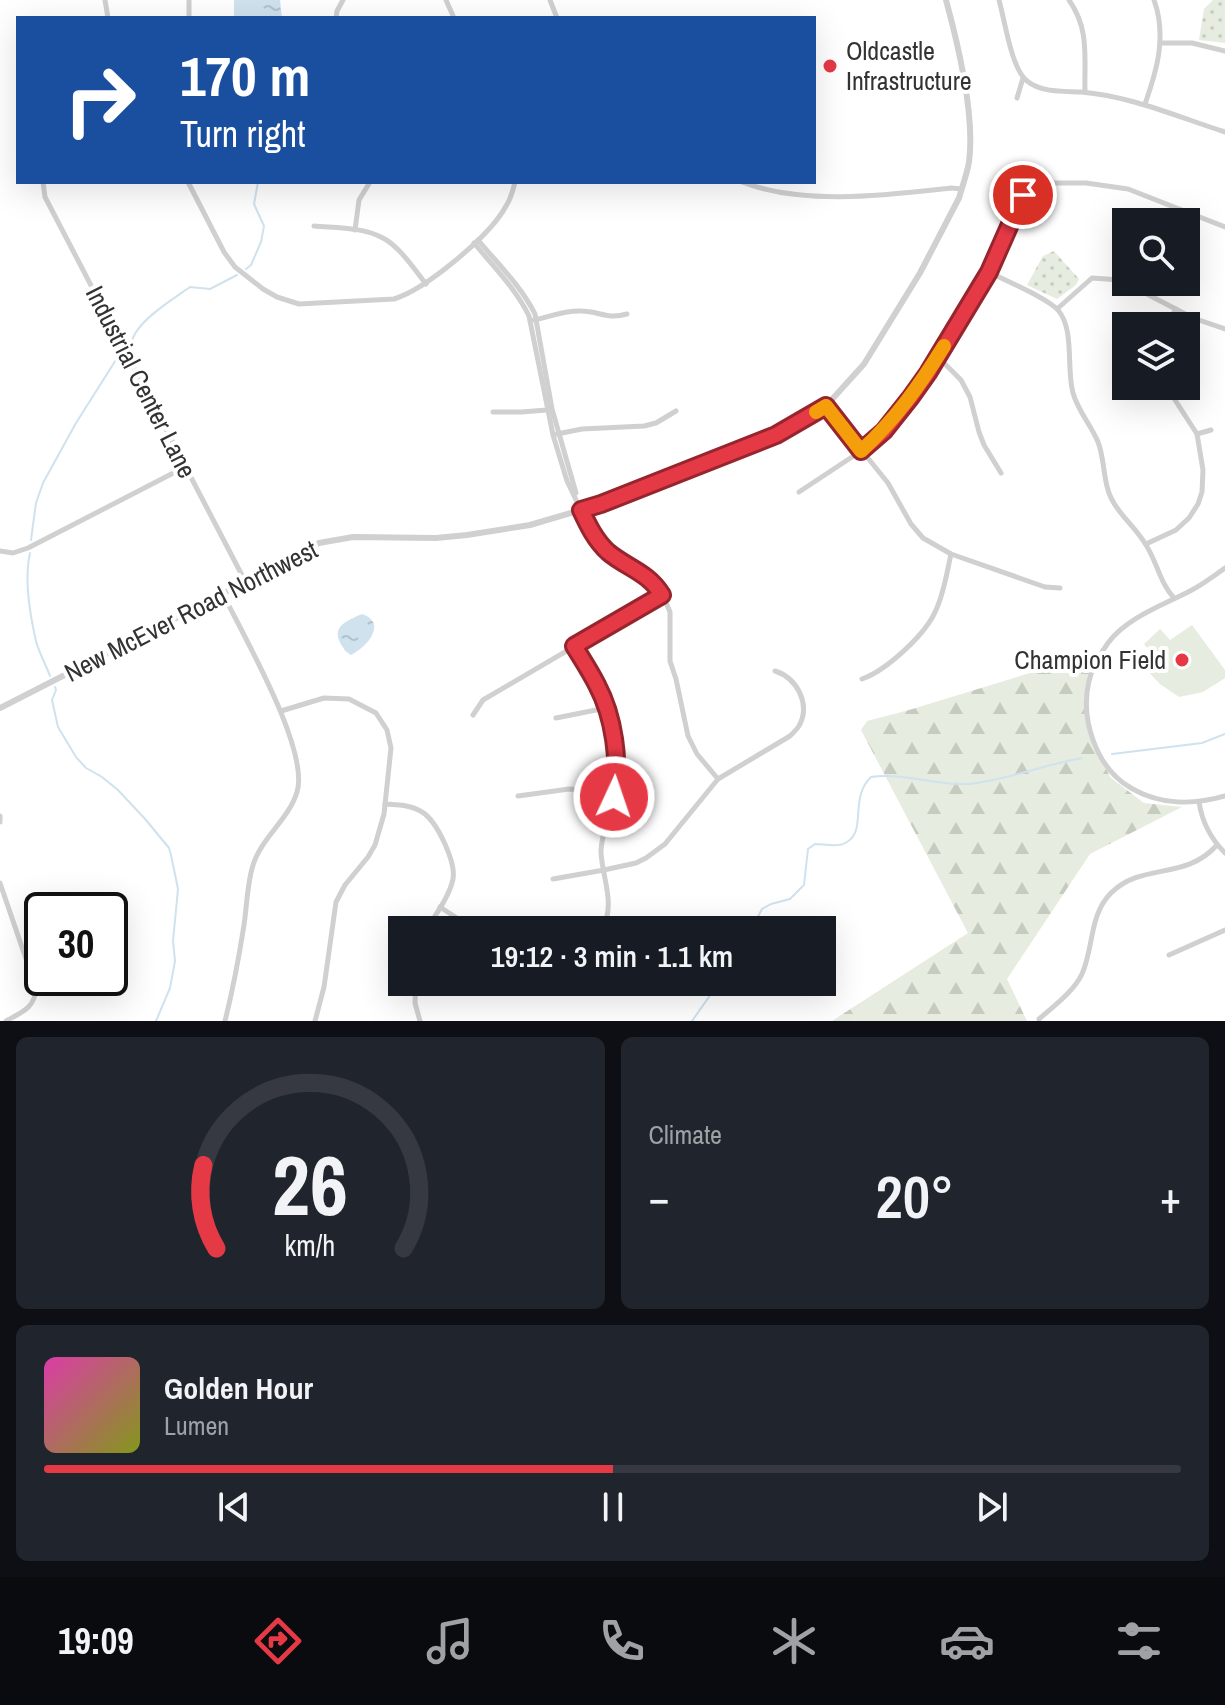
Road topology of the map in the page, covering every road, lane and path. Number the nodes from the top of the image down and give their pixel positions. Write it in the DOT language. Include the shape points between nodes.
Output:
graph roads {
  1 [pos="946,0"];
  2 [pos="999,0"];
  3 [pos="1069,0"];
  4 [pos="1154,0"];
  5 [pos="1160,43"];
  6 [pos="1225,51"];
  7 [pos="1023,77"];
  8 [pos="1085,92"];
  9 [pos="1017,98"];
  10 [pos="1145,104"];
  11 [pos="1225,132"];
  12 [pos="43,184"];
  13 [pos="189,184"];
  14 [pos="369,184"];
  15 [pos="514,184"];
  16 [pos="750,184"];
  17 [pos="962,189"];
  18 [pos="314,226"];
  19 [pos="1225,227"];
  20 [pos="355,230"];
  21 [pos="476,242"];
  22 [pos="989,272"];
  23 [pos="426,284"];
  24 [pos="1057,309"];
  25 [pos="1176,309"];
  26 [pos="1174,312"];
  27 [pos="627,314"];
  28 [pos="534,320"];
  29 [pos="1225,329"];
  30 [pos="938,357"];
  31 [pos="1175,400"];
  32 [pos="826,406"];
  33 [pos="550,410"];
  34 [pos="676,411"];
  35 [pos="493,412"];
  36 [pos="1211,430"];
  37 [pos="556,434"];
  38 [pos="1197,434"];
  39 [pos="861,451"];
  40 [pos="185,467"];
  41 [pos="1001,473"];
  42 [pos="799,492"];
  43 [pos="581,510"];
  44 [pos="1146,544"];
  45 [pos="0,551"];
  46 [pos="951,554"];
  47 [pos="1225,568"];
  48 [pos="245,581"];
  49 [pos="1060,588"];
  50 [pos="223,594"];
  51 [pos="662,595"];
  52 [pos="1174,598"];
  53 [pos="574,646"];
  54 [pos="775,671"];
  55 [pos="862,679"];
  56 [pos="0,708"];
  57 [pos="606,708"];
  58 [pos="281,711"];
  59 [pos="473,715"];
  60 [pos="556,718"];
  61 [pos="718,779"];
  62 [pos="518,796"];
  63 [pos="1225,796"];
  64 [pos="614,797"];
  65 [pos="1199,802"];
  66 [pos="385,804"];
  67 [pos="0,816"];
  68 [pos="0,822"];
  69 [pos="1217,845"];
  70 [pos="1225,853"];
  71 [pos="604,870"];
  72 [pos="553,879"];
  73 [pos="0,883"];
  74 [pos="440,907"];
  75 [pos="435,916"];
  76 [pos="454,916"];
  77 [pos="607,916"];
  78 [pos="1225,930"];
  79 [pos="1169,955"];
  80 [pos="415,996"];
  81 [pos="1039,1019"];
  82 [pos="6,1021"];
  83 [pos="225,1021"];
  84 [pos="315,1021"];
  85 [pos="420,1021"];
  1 -- 17 [label="street, New McEver Road Northwest" via="968,117 969,162"];
  2 -- 7 [label="street"];
  3 -- 8 [label="street" via="1085,37"];
  4 -- 5 [label="street"];
  5 -- 6 [label="street"];
  5 -- 10 [label="street"];
  7 -- 8 [label="street" via="1037,87"];
  7 -- 9 [label="street"];
  8 -- 10 [label="street"];
  10 -- 11 [label="street"];
  12 -- 40 [label="street, Industrial Center Lane" via="45,197"];
  13 -- 23 [label="street" via="235,267 277,297 299,304 378,301"];
  14 -- 20 [label="street" via="359,200"];
  15 -- 21 [label="street" via="505,209"];
  16 -- 17 [label="street" via="825,196"];
  17 -- 32 [label="street, New McEver Road Northwest" via="920,273 864,364"];
  18 -- 20 [label="street"];
  19 -- 22 [label="street" via="1128,189 1027,183"];
  20 -- 23 [label="street" via="386,239"];
  21 -- 23 [label="street"];
  21 -- 28 [label="street" via="528,300"];
  22 -- 24 [label="street"];
  22 -- 30 [label="street"];
  24 -- 25 [label="street" via="1092,278 1120,280"];
  24 -- 44 [label="street" via="1068,335 1074,395 1098,442 1108,491"];
  25 -- 26 [label="street"];
  25 -- 29 [label="street"];
  27 -- 28 [label="street" via="615,317 582,310"];
  28 -- 33 [label="street"];
  30 -- 39 [label="street" via="884,431"];
  30 -- 41 [label="street" via="961,380 984,445"];
  31 -- 38 [label="street"];
  32 -- 39 [label="street"];
  32 -- 43 [label="street, New McEver Road Northwest" via="776,435"];
  33 -- 35 [label="street"];
  33 -- 37 [label="street"];
  34 -- 37 [label="street" via="644,426"];
  36 -- 38 [label="street"];
  37 -- 43 [label="street"];
  38 -- 44 [label="street" via="1203,470 1198,504 1176,530"];
  39 -- 42 [label="street"];
  39 -- 46 [label="street" via="923,538"];
  40 -- 45 [label="street" via="28,548"];
  40 -- 48 [label="street, Industrial Center Lane"];
  43 -- 48 [label="street, New McEver Road Northwest" via="467,535 339,538 293,554"];
  43 -- 51 [label="street" via="609,552 654,582"];
  44 -- 52 [label="street"];
  46 -- 49 [label="street"];
  46 -- 55 [label="street" via="931,620 891,664"];
  47 -- 52 [label="street"];
  48 -- 50 [label="street, New McEver Road Northwest"];
  50 -- 56 [label="street, New McEver Road Northwest"];
  50 -- 58 [label="street"];
  51 -- 53 [label="street"];
  51 -- 61 [label="street" via="670,612 670,661 688,736"];
  52 -- 65 [label="street" via="1110,641 1088,683 1087,720 1097,750 1119,780 1160,799"];
  53 -- 57 [label="street"];
  53 -- 59 [label="street" via="483,700"];
  54 -- 61 [label="street" via="798,687 803,713 799,727"];
  57 -- 60 [label="street"];
  57 -- 64 [label="street" via="618,767"];
  58 -- 66 [label="street" via="337,697 376,713 391,748"];
  58 -- 83 [label="street" via="299,768 297,794 253,865"];
  61 -- 71 [label="street" via="665,844 636,863"];
  62 -- 64 [label="street" via="569,789"];
  63 -- 65 [label="street"];
  64 -- 71 [label="street" via="601,849"];
  65 -- 69 [label="street"];
  66 -- 74 [label="street" via="416,808 435,825 453,866 453,881"];
  66 -- 84 [label="street" via="375,845 336,902"];
  67 -- 68 [label="street"];
  69 -- 70 [label="street"];
  69 -- 81 [label="street" via="1187,866 1134,878 1109,895 1097,916 1081,978"];
  71 -- 72 [label="street"];
  71 -- 77 [label="street"];
  73 -- 82 [label="street" via="36,988 28,1009"];
  74 -- 75 [label="street"];
  74 -- 76 [label="street"];
  78 -- 79 [label="street"];
  80 -- 85 [label="street"];
}
